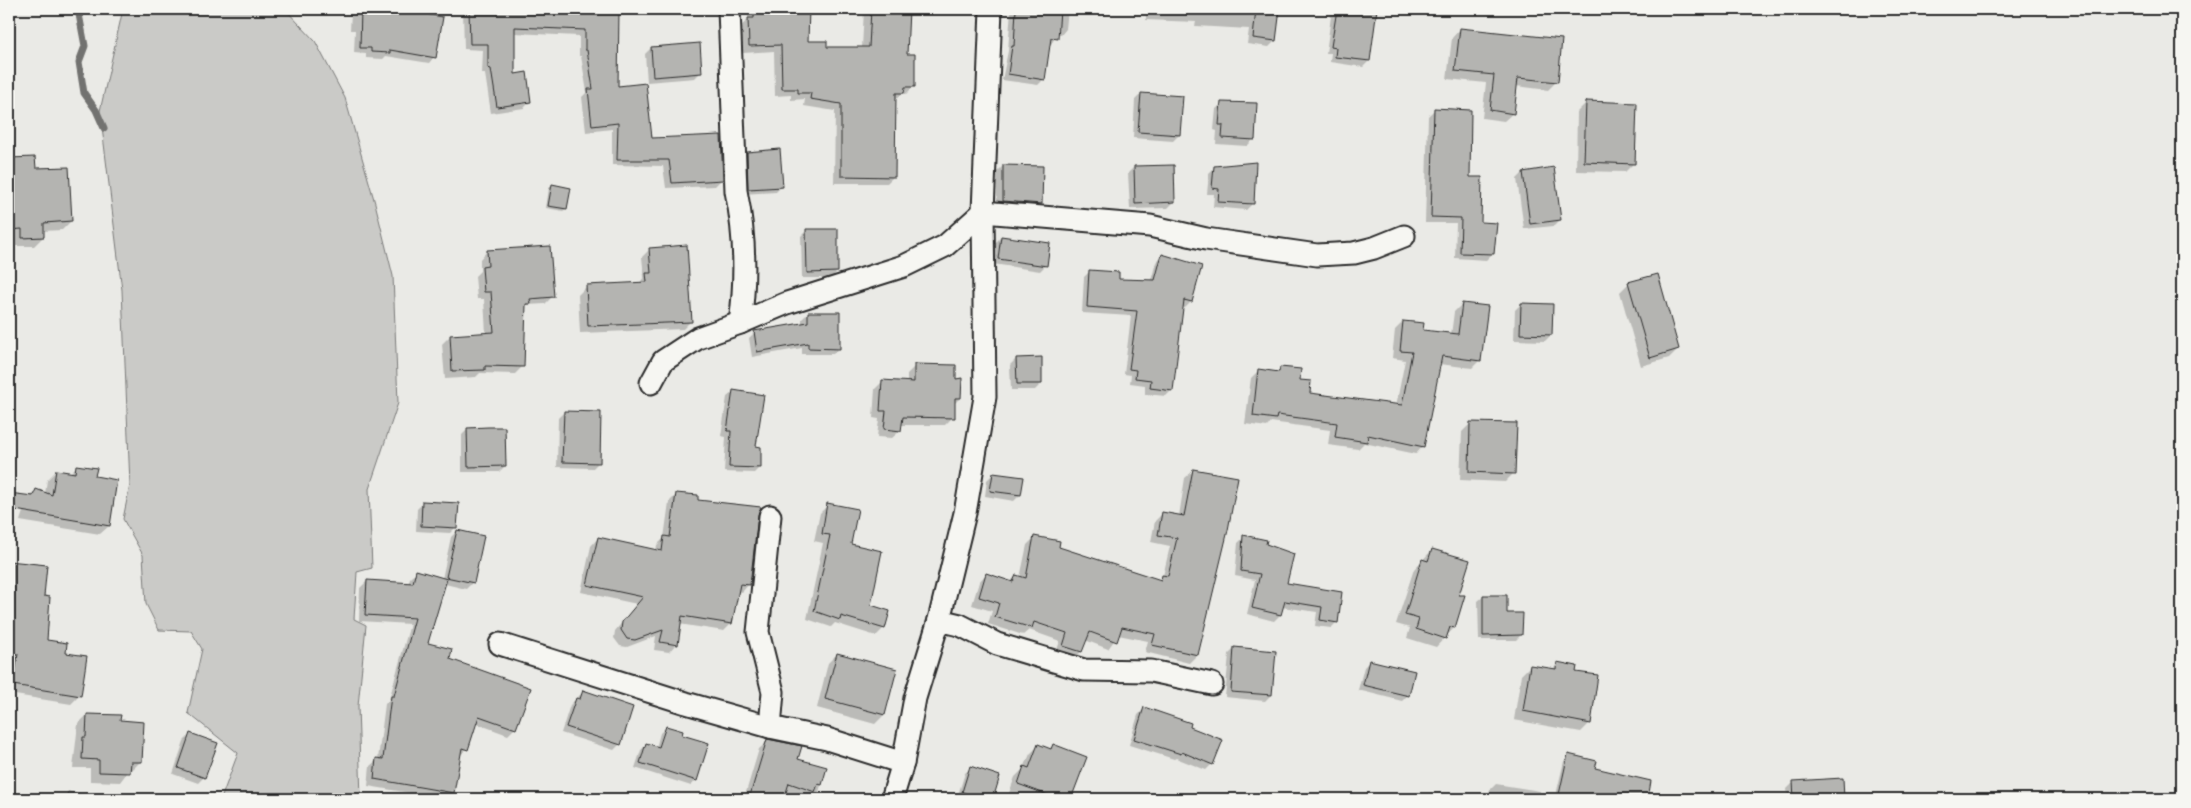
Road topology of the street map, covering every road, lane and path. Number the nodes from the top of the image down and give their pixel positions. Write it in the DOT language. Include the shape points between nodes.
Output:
graph roads {
  1 [pos="729,9"];
  2 [pos="991,9"];
  3 [pos="983,212"];
  4 [pos="1404,236"];
  5 [pos="740,323"];
  6 [pos="650,383"];
  7 [pos="770,516"];
  8 [pos="939,620"];
  9 [pos="500,644"];
  10 [pos="1212,684"];
  11 [pos="770,727"];
  12 [pos="903,763"];
  13 [pos="892,799"];
  1 -- 5 [label="street" via="736,191 741,213 745,290"];
  2 -- 3 [label="street"];
  3 -- 4 [label="street" via="1150,226 1206,239 1317,255 1354,253"];
  3 -- 5 [label="street" via="946,246 904,266 787,303"];
  3 -- 8 [label="street" via="985,397 964,513"];
  5 -- 6 [label="street" via="698,338 663,361"];
  7 -- 11 [label="street" via="758,632 773,692"];
  8 -- 10 [label="street" via="960,625 997,644 1084,670 1150,671"];
  8 -- 12 [label="street" via="915,698"];
  9 -- 11 [label="street"];
  11 -- 12 [label="street" via="827,739"];
  12 -- 13 [label="street"];
}
